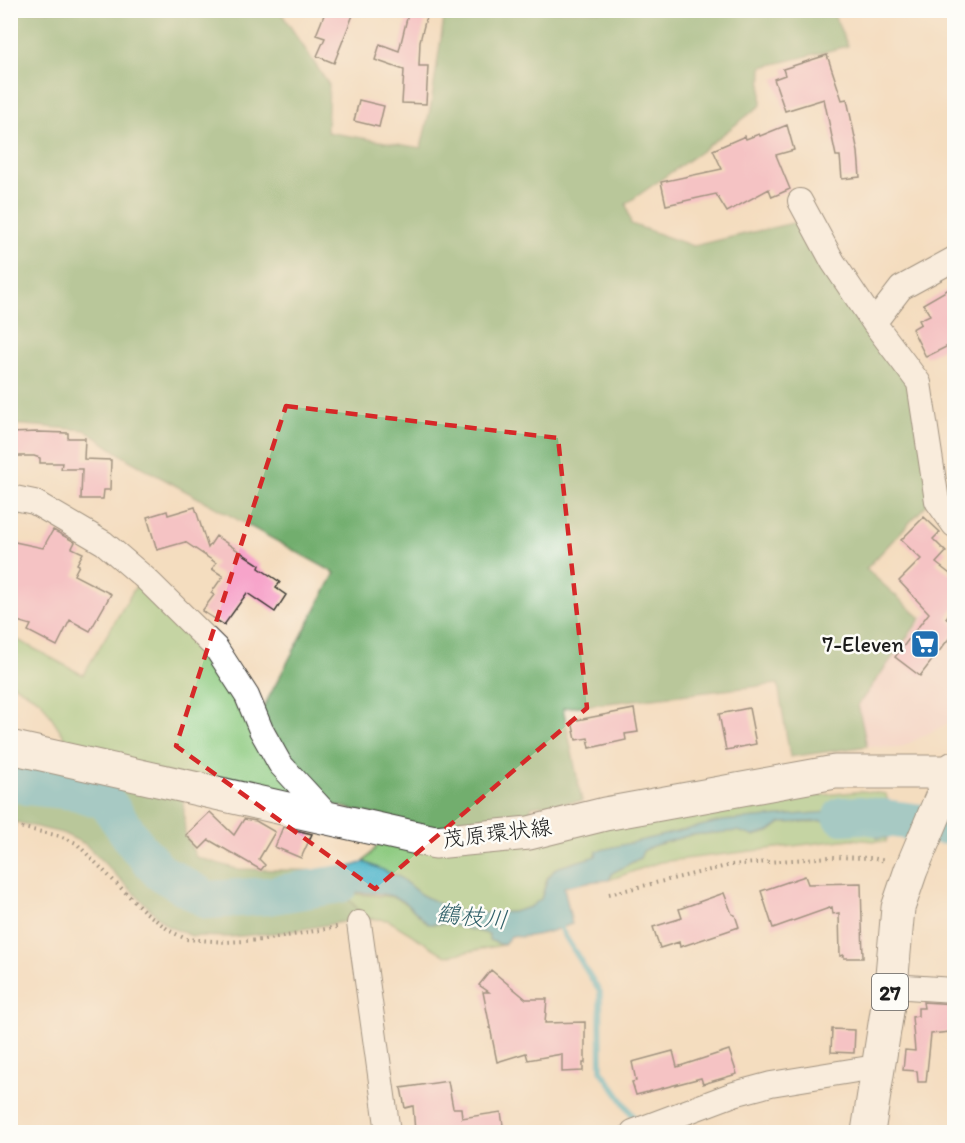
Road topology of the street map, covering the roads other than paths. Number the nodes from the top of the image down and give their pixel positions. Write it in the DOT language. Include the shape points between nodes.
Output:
graph roads {
  1 [pos="800,201"];
  2 [pos="954,259"];
  3 [pos="873,323"];
  4 [pos="10,497"];
  5 [pos="954,525"];
  6 [pos="10,747"];
  7 [pos="951,777"];
  8 [pos="330,818"];
  9 [pos="359,923"];
  10 [pos="891,986"];
  11 [pos="954,990"];
  12 [pos="877,1069"];
  13 [pos="388,1132"];
  14 [pos="633,1132"];
  15 [pos="868,1132"];
  1 -- 3 [label="street" via="833,262"];
  2 -- 3 [label="street" via="902,288"];
  3 -- 5 [label="street" via="919,383 937,501"];
  4 -- 8 [label="street" via="34,502 104,543 216,648 247,696 280,764"];
  6 -- 8 [label="main road, 茂原環状線"];
  7 -- 8 [label="main road, 茂原環状線" via="835,772 605,814 529,833 435,842"];
  7 -- 10 [label="main road, 27" via="905,858"];
  9 -- 13 [label="street"];
  10 -- 11 [label="street"];
  10 -- 12 [label="main road, 27"];
  12 -- 14 [label="street" via="762,1086"];
  12 -- 15 [label="main road, 27"];
}
